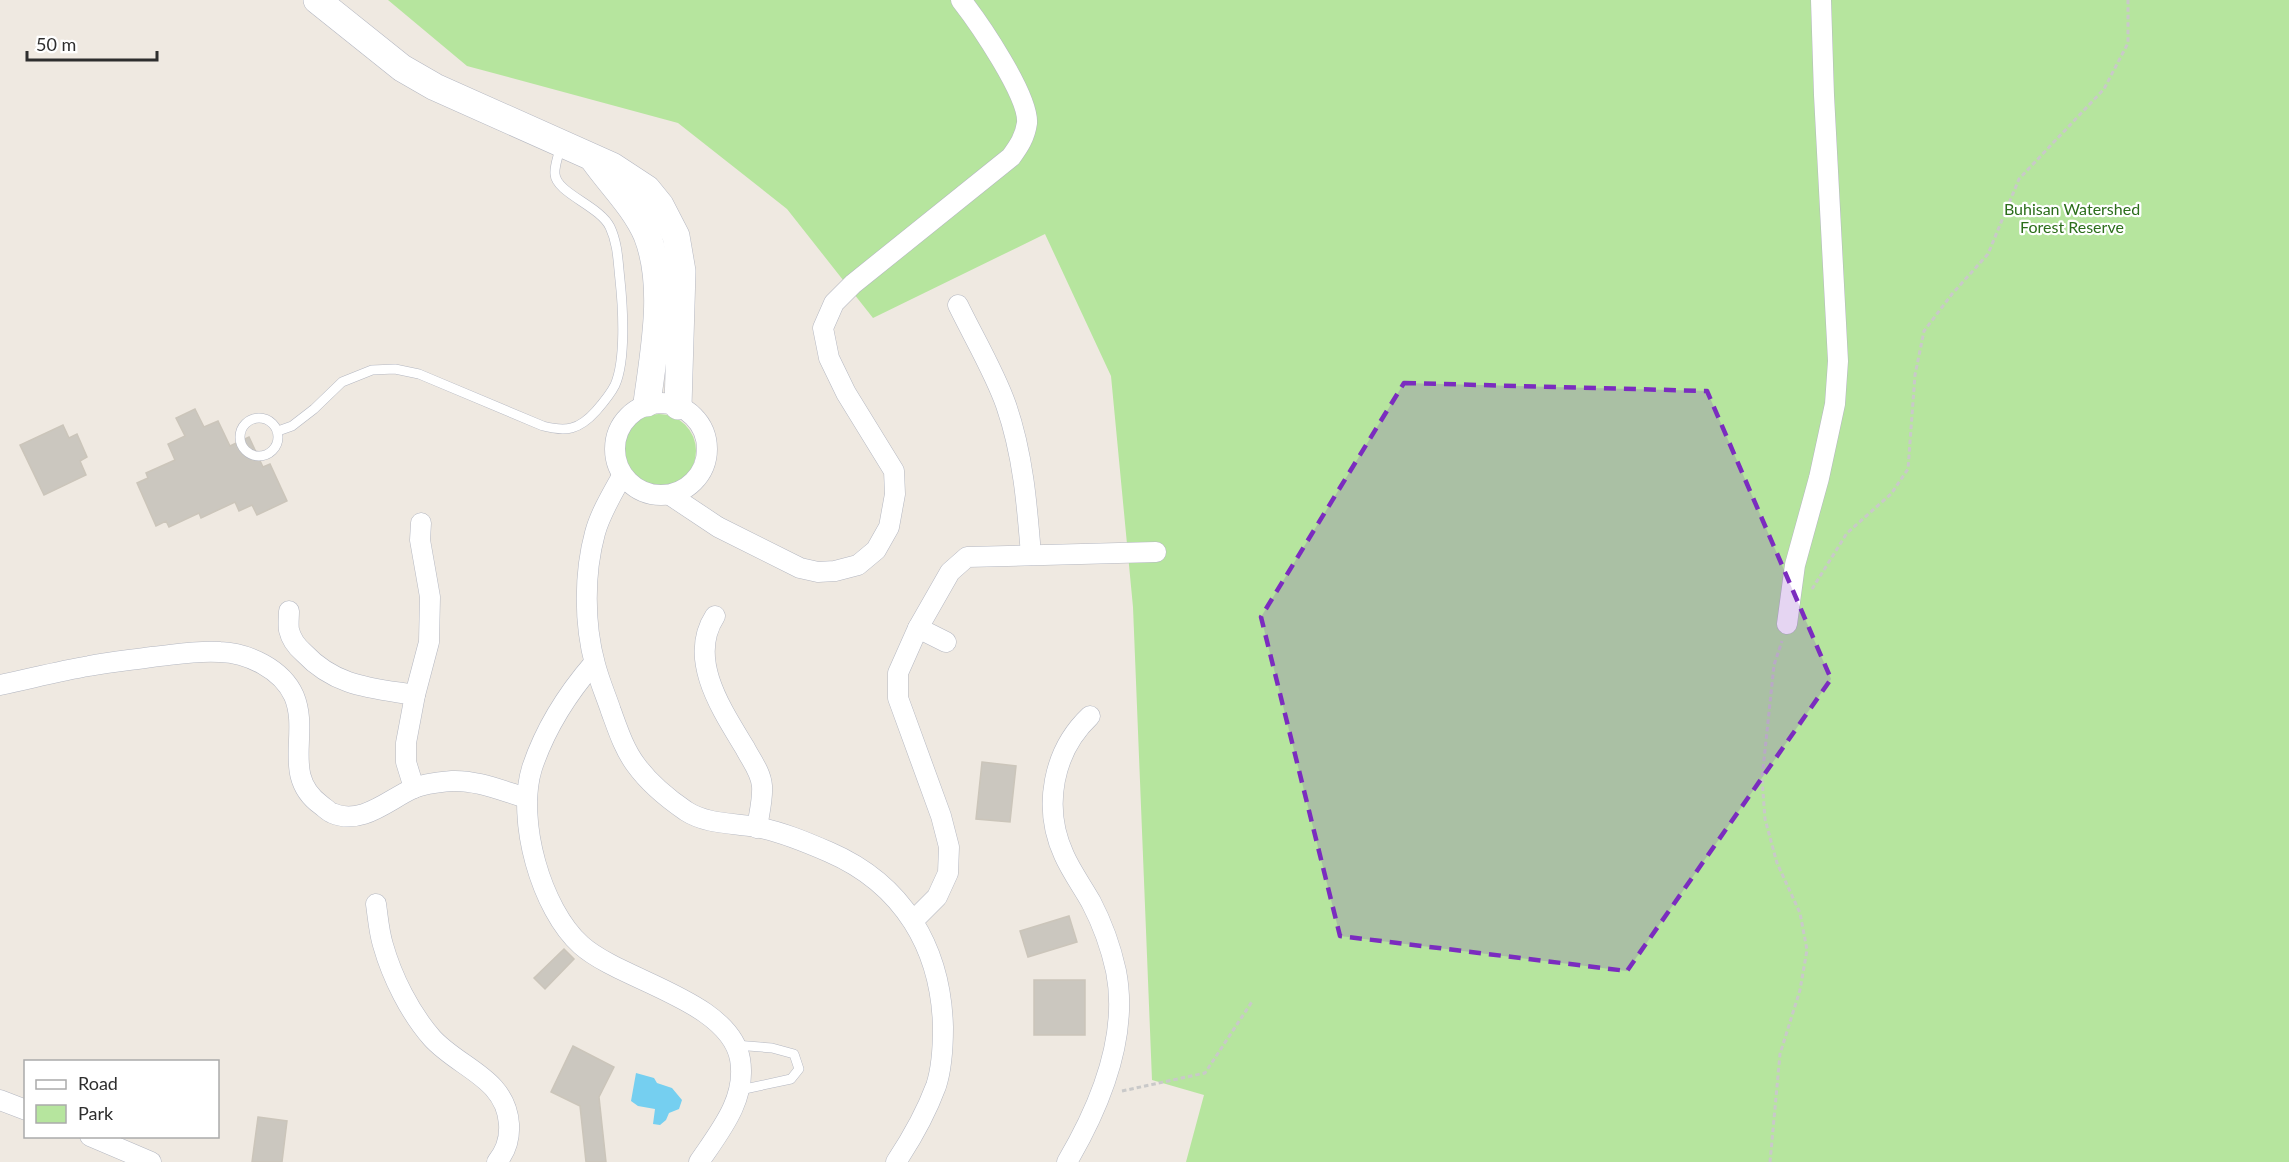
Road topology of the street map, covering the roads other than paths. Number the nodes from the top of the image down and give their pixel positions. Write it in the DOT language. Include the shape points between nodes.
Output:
graph roads {
  1 [pos="317,0"];
  2 [pos="961,0"];
  3 [pos="1821,0"];
  4 [pos="561,142"];
  5 [pos="591,157"];
  6 [pos="958,305"];
  7 [pos="647,403"];
  8 [pos="678,406"];
  9 [pos="278,431"];
  10 [pos="622,476"];
  11 [pos="670,495"];
  12 [pos="421,523"];
  13 [pos="1156,552"];
  14 [pos="1031,555"];
  15 [pos="289,611"];
  16 [pos="715,616"];
  17 [pos="1787,624"];
  18 [pos="918,628"];
  19 [pos="946,642"];
  20 [pos="594,663"];
  21 [pos="0,685"];
  22 [pos="415,695"];
  23 [pos="1090,716"];
  24 [pos="414,788"];
  25 [pos="527,798"];
  26 [pos="757,828"];
  27 [pos="376,904"];
  28 [pos="913,921"];
  29 [pos="734,1045"];
  30 [pos="740,1090"];
  31 [pos="0,1100"];
  32 [pos="24,1109"];
  33 [pos="92,1138"];
  34 [pos="151,1162"];
  35 [pos="497,1162"];
  36 [pos="699,1162"];
  37 [pos="896,1162"];
  38 [pos="1067,1162"];
  1 -- 4 [label="street" via="402,68 435,87"];
  2 -- 11 [label="street" via="1018,90 1027,121 1023,140 1011,157 853,284 834,303 823,328 829,358 846,393 894,471 895,494 889,527 876,550 858,565 835,571 800,568 718,527"];
  3 -- 17 [label="street" via="1838,361 1835,404 1796,565"];
  4 -- 5 [label="street"];
  4 -- 9 [label="lane" via="555,174 559,185 601,214 609,225 616,243 622,295 621,356 616,383 590,418 562,431 419,374 395,369 372,370 342,382 292,426"];
  5 -- 7 [label="street" via="646,233 655,262 658,286"];
  5 -- 8 [label="street" via="629,175 647,189 676,236 682,271"];
  6 -- 14 [label="street" via="1005,402 1016,437 1026,486"];
  7 -- 8 [label="street"];
  7 -- 10 [label="street" via="628,415 617,434 614,444"];
  8 -- 11 [label="street" via="702,427 707,459 698,478"];
  9 -- 9 [label="lane" via="263,418 249,420 239,437 240,444 248,454 261,457 273,451"];
  10 -- 11 [label="street" via="643,493"];
  10 -- 20 [label="street" via="595,532 590,559 587,616"];
  12 -- 22 [label="street" via="420,540 430,597 429,642"];
  13 -- 14 [label="street"];
  14 -- 18 [label="street" via="967,557 950,572"];
  15 -- 22 [label="street" via="289,631 297,646 335,678"];
  16 -- 26 [label="street" via="706,629 703,649 721,708 757,770 762,786"];
  18 -- 19 [label="street"];
  18 -- 28 [label="street" via="898,673 898,698 949,847 948,873 938,897"];
  20 -- 25 [label="street" via="565,700 549,731 532,768"];
  20 -- 26 [label="street" via="620,736 635,764 660,792 688,812 713,822"];
  21 -- 24 [label="street" via="88,666 175,654 220,652 246,657 283,678 294,697 300,725 299,791 333,814 351,816 367,814"];
  22 -- 24 [label="street" via="406,743 406,762"];
  23 -- 38 [label="street" via="1068,740 1060,759 1052,791 1055,823 1062,853 1105,935 1116,972 1118,1008 1115,1049 1091,1117"];
  24 -- 25 [label="street" via="450,781 473,782"];
  25 -- 29 [label="street" via="538,875 564,926 582,945 616,967 679,997 712,1018"];
  26 -- 28 [label="street" via="828,852 868,872"];
  27 -- 35 [label="street" via="390,966 418,1019 433,1039 488,1081 501,1096 510,1136"];
  28 -- 37 [label="street" via="932,963 942,1001 943,1045 937,1084"];
  29 -- 30 [label="street" via="740,1059"];
  29 -- 30 [label="lane" via="794,1054 799,1069 791,1079"];
  30 -- 36 [label="street" via="729,1118"];
  31 -- 32 [label="street"];
  33 -- 34 [label="street"];
}
